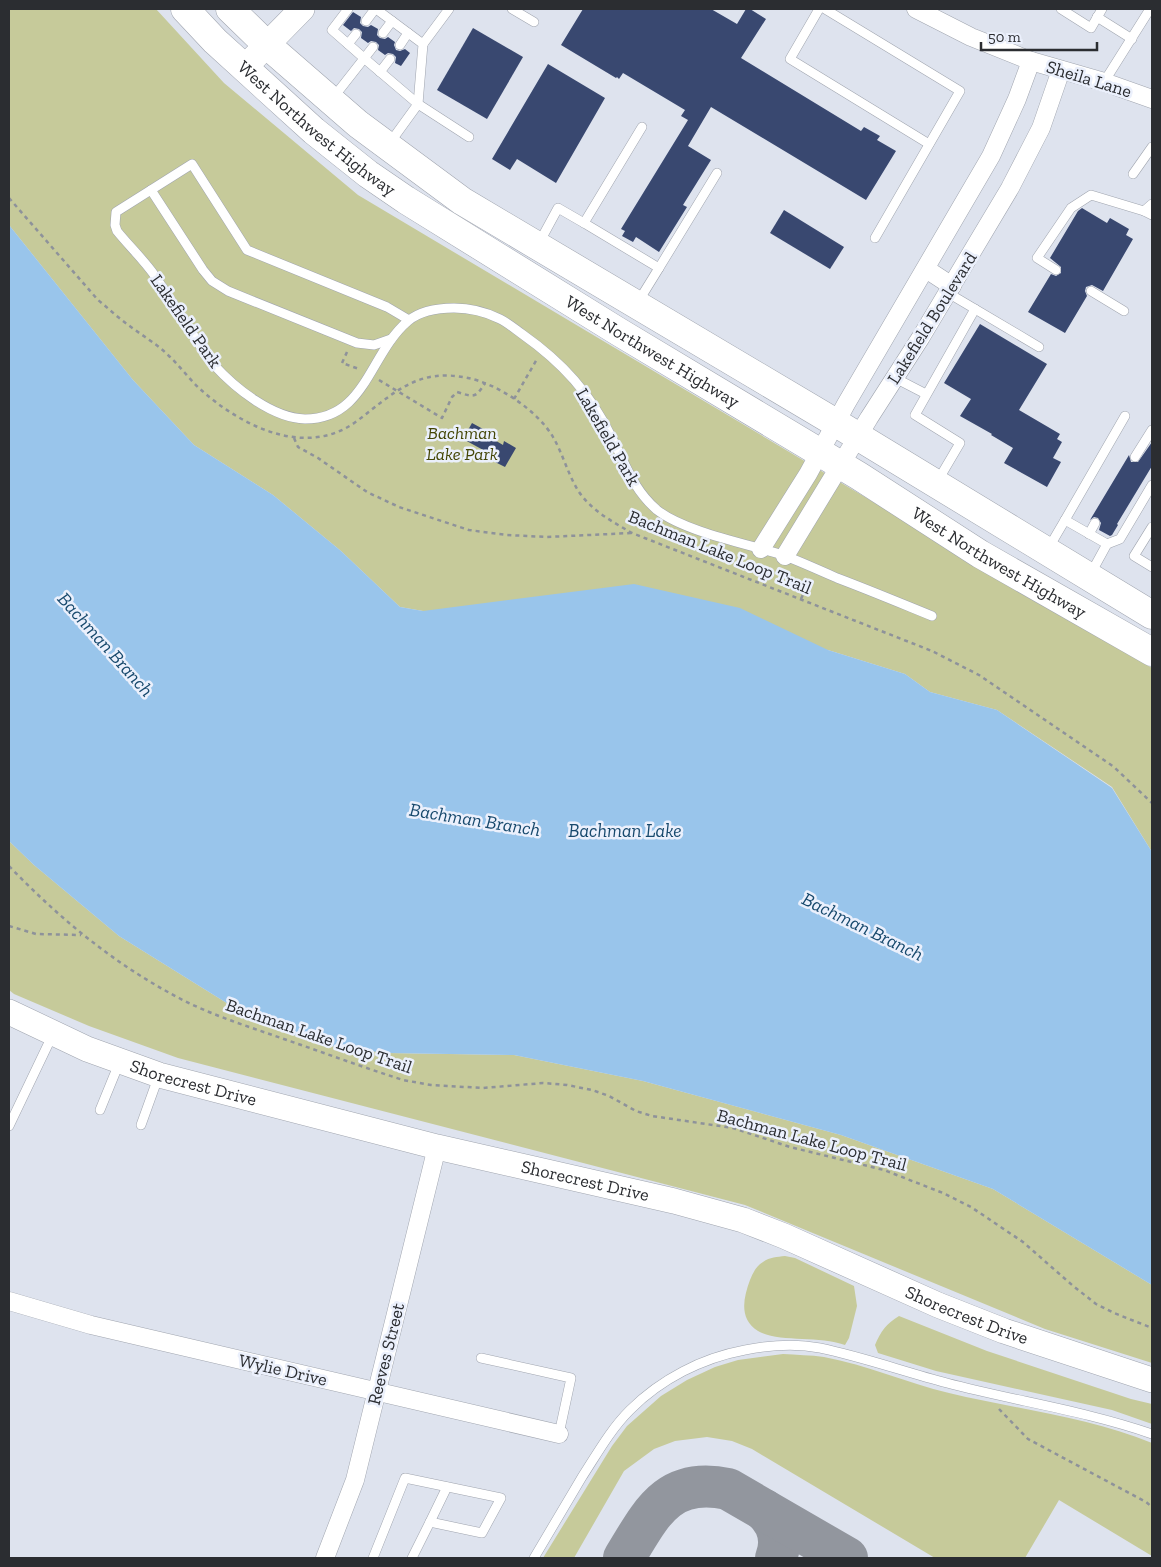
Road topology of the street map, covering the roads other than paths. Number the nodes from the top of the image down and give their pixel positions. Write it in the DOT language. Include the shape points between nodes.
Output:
graph roads {
  1 [pos="185,9"];
  2 [pos="230,9"];
  3 [pos="348,9"];
  4 [pos="375,9"];
  5 [pos="449,9"];
  6 [pos="512,9"];
  7 [pos="819,9"];
  8 [pos="825,9"];
  9 [pos="916,9"];
  10 [pos="1061,9"];
  11 [pos="1102,9"];
  12 [pos="1150,9"];
  13 [pos="294,13"];
  14 [pos="1097,18"];
  15 [pos="366,21"];
  16 [pos="392,21"];
  17 [pos="534,22"];
  18 [pos="383,33"];
  19 [pos="408,33"];
  20 [pos="356,34"];
  21 [pos="1132,39"];
  22 [pos="348,44"];
  23 [pos="422,44"];
  24 [pos="267,45"];
  25 [pos="400,45"];
  26 [pos="373,47"];
  27 [pos="364,59"];
  28 [pos="390,59"];
  29 [pos="1031,61"];
  30 [pos="244,68"];
  31 [pos="1062,70"];
  32 [pos="380,72"];
  33 [pos="1104,82"];
  34 [pos="1152,99"];
  35 [pos="331,100"];
  36 [pos="418,104"];
  37 [pos="642,127"];
  38 [pos="469,137"];
  39 [pos="930,144"];
  40 [pos="388,147"];
  41 [pos="1152,147"];
  42 [pos="717,173"];
  43 [pos="1133,174"];
  44 [pos="151,190"];
  45 [pos="406,200"];
  46 [pos="1152,204"];
  47 [pos="1148,213"];
  48 [pos="584,223"];
  49 [pos="875,238"];
  50 [pos="538,247"];
  51 [pos="659,268"];
  52 [pos="926,269"];
  53 [pos="1056,270"];
  54 [pos="950,290"];
  55 [pos="1091,291"];
  56 [pos="636,306"];
  57 [pos="975,309"];
  58 [pos="1124,311"];
  59 [pos="409,320"];
  60 [pos="391,339"];
  61 [pos="1039,347"];
  62 [pos="895,378"];
  63 [pos="926,394"];
  64 [pos="1125,416"];
  65 [pos="847,430"];
  66 [pos="1152,430"];
  67 [pos="1135,457"];
  68 [pos="830,458"];
  69 [pos="936,484"];
  70 [pos="1152,485"];
  71 [pos="1065,520"];
  72 [pos="1095,523"];
  73 [pos="1152,527"];
  74 [pos="1089,534"];
  75 [pos="1107,544"];
  76 [pos="761,549"];
  77 [pos="1046,551"];
  78 [pos="980,554"];
  79 [pos="785,556"];
  80 [pos="1152,567"];
  81 [pos="1089,577"];
  82 [pos="1152,615"];
  83 [pos="932,616"];
  84 [pos="1152,652"];
  85 [pos="9,1012"];
  86 [pos="53,1034"];
  87 [pos="120,1061"];
  88 [pos="159,1075"];
  89 [pos="100,1110"];
  90 [pos="141,1125"];
  91 [pos="9,1126"];
  92 [pos="437,1147"];
  93 [pos="9,1301"];
  94 [pos="481,1358"];
  95 [pos="1152,1380"];
  96 [pos="377,1392"];
  97 [pos="559,1434"];
  98 [pos="1152,1434"];
  99 [pos="447,1487"];
  100 [pos="430,1522"];
  101 [pos="325,1558"];
  102 [pos="373,1558"];
  103 [pos="412,1558"];
  104 [pos="534,1558"];
  1 -- 30 [label="main road, West Northwest Highway"];
  2 -- 24 [label="main road, West Northwest Highway"];
  3 -- 22 [label="lane" via="332,30"];
  4 -- 15 [label="lane"];
  4 -- 16 [label="lane"];
  5 -- 23 [label="lane"];
  6 -- 17 [label="lane"];
  7 -- 39 [label="lane" via="790,59"];
  8 -- 39 [label="lane" via="960,91"];
  9 -- 29 [label="street, Sheila Lane" via="971,37"];
  10 -- 14 [label="lane" via="1091,28"];
  11 -- 14 [label="lane"];
  12 -- 21 [label="lane"];
  13 -- 24 [label="street"];
  14 -- 21 [label="lane"];
  16 -- 18 [label="lane"];
  16 -- 19 [label="lane"];
  19 -- 23 [label="lane"];
  19 -- 25 [label="lane"];
  20 -- 22 [label="lane"];
  21 -- 33 [label="lane"];
  22 -- 27 [label="lane"];
  23 -- 36 [label="lane"];
  24 -- 30 [label="street"];
  24 -- 35 [label="main road, West Northwest Highway"];
  26 -- 27 [label="lane"];
  27 -- 32 [label="lane"];
  27 -- 35 [label="lane"];
  28 -- 32 [label="lane"];
  29 -- 31 [label="street, Sheila Lane"];
  29 -- 52 [label="street, Lakefield Boulevard" via="990,156"];
  30 -- 45 [label="main road, West Northwest Highway" via="314,131"];
  31 -- 33 [label="street, Sheila Lane"];
  31 -- 54 [label="street, Lakefield Boulevard" via="1042,128"];
  32 -- 36 [label="lane"];
  33 -- 34 [label="street, Sheila Lane"];
  35 -- 40 [label="main road, West Northwest Highway"];
  36 -- 38 [label="lane"];
  36 -- 40 [label="lane"];
  37 -- 48 [label="lane"];
  39 -- 49 [label="lane"];
  40 -- 50 [label="main road, West Northwest Highway" via="462,201"];
  41 -- 43 [label="lane"];
  42 -- 51 [label="lane"];
  44 -- 59 [label="lane" via="192,164 247,250 387,307"];
  44 -- 60 [label="lane" via="203,270 212,281 228,291 357,343 374,345"];
  44 -- 60 [label="lane, Lakefield Park" via="116,212 114,225 117,231 152,273 213,364 249,396 273,411 298,418 322,418 342,409 357,393"];
  45 -- 50 [label="main road" via="514,250"];
  45 -- 68 [label="main road, West Northwest Highway"];
  46 -- 47 [label="lane"];
  47 -- 53 [label="lane" via="1091,195 1071,208 1037,258"];
  48 -- 50 [label="lane" via="558,208"];
  48 -- 51 [label="lane"];
  50 -- 56 [label="main road, West Northwest Highway"];
  51 -- 56 [label="lane"];
  52 -- 54 [label="street"];
  52 -- 65 [label="street, Lakefield Boulevard"];
  54 -- 57 [label="lane"];
  54 -- 62 [label="street, Lakefield Boulevard"];
  55 -- 58 [label="lane"];
  56 -- 65 [label="main road, West Northwest Highway"];
  57 -- 61 [label="lane"];
  57 -- 63 [label="lane"];
  59 -- 60 [label="lane, Lakefield Park"];
  59 -- 76 [label="lane, Lakefield Park" via="444,308 482,311 501,319 567,370 590,399 638,490 658,511 698,530"];
  62 -- 63 [label="lane"];
  62 -- 65 [label="street, Lakefield Boulevard"];
  63 -- 69 [label="lane" via="915,415 960,443"];
  64 -- 71 [label="lane"];
  65 -- 68 [label="street, Lakefield Boulevard"];
  65 -- 68 [label="street, Lakefield Boulevard"];
  65 -- 69 [label="main road, West Northwest Highway"];
  66 -- 67 [label="lane"];
  68 -- 76 [label="street, Lakefield Boulevard"];
  68 -- 78 [label="main road, West Northwest Highway"];
  68 -- 79 [label="street, Lakefield Boulevard"];
  69 -- 77 [label="main road, West Northwest Highway"];
  70 -- 75 [label="lane" via="1120,539"];
  71 -- 74 [label="lane"];
  71 -- 77 [label="lane"];
  72 -- 74 [label="lane"];
  73 -- 80 [label="lane" via="1134,556"];
  74 -- 75 [label="lane"];
  75 -- 81 [label="lane"];
  76 -- 79 [label="lane, Lakefield Park"];
  77 -- 81 [label="main road, West Northwest Highway"];
  78 -- 81 [label="main road" via="1002,550 1050,577 1078,582"];
  78 -- 84 [label="main road, West Northwest Highway"];
  79 -- 83 [label="lane, Lakefield Park"];
  81 -- 82 [label="main road, West Northwest Highway"];
  85 -- 86 [label="street, Shorecrest Drive"];
  86 -- 87 [label="street, Shorecrest Drive"];
  86 -- 91 [label="lane"];
  87 -- 88 [label="street, Shorecrest Drive"];
  87 -- 89 [label="lane"];
  88 -- 90 [label="lane"];
  88 -- 92 [label="street, Shorecrest Drive"];
  92 -- 95 [label="street, Shorecrest Drive" via="743,1220 938,1305"];
  92 -- 96 [label="street, Reeves Street"];
  93 -- 96 [label="street, Wylie Drive" via="91,1325"];
  94 -- 97 [label="lane" via="571,1378"];
  96 -- 97 [label="street, Wylie Drive"];
  96 -- 101 [label="street, Reeves Street" via="355,1480"];
  98 -- 104 [label="lane" via="819,1348 765,1346 735,1352 677,1374 630,1410 606,1438"];
  99 -- 100 [label="lane"];
  99 -- 100 [label="lane" via="502,1498 482,1533"];
  99 -- 102 [label="lane" via="406,1478"];
  100 -- 103 [label="lane"];
}
